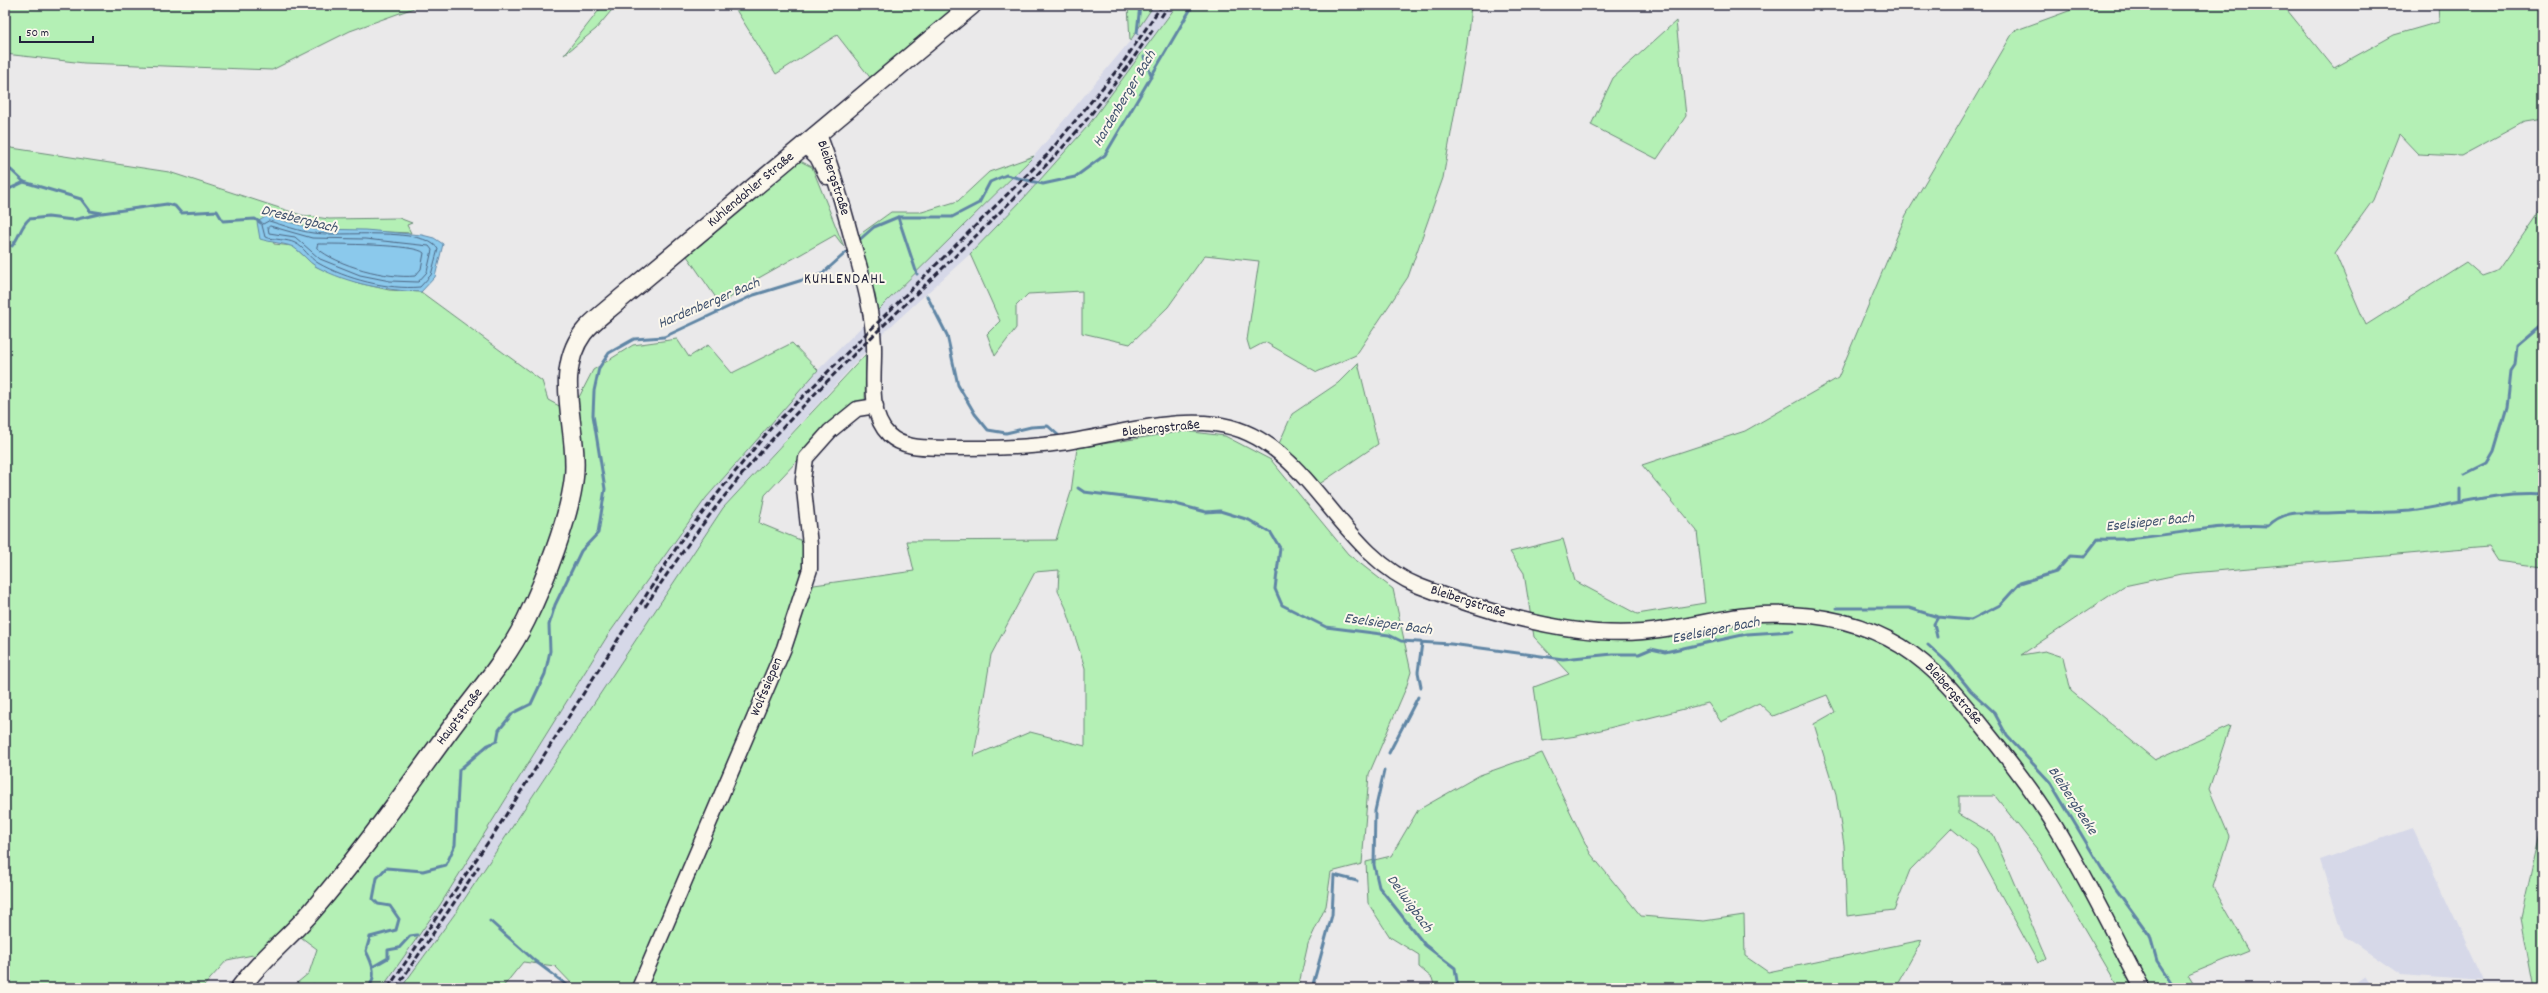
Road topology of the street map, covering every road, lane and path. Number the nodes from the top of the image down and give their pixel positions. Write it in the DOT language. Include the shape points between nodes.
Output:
graph roads {
  1 [pos="972,5"];
  2 [pos="819,134"];
  3 [pos="805,146"];
  4 [pos="848,223"];
  5 [pos="569,398"];
  6 [pos="876,406"];
  7 [pos="240,988"];
  8 [pos="639,988"];
  9 [pos="2142,988"];
  1 -- 2 [label="main road, Kuhlendahler Straße"];
  2 -- 3 [label="main road, Kuhlendahler Straße"];
  2 -- 4 [label="street, Bleibergstraße" via="837,181"];
  3 -- 4 [label="street, Bleibergstraße" via="817,157"];
  3 -- 5 [label="main road, Kuhlendahler Straße" via="587,329 576,344 570,359"];
  4 -- 6 [label="street, Bleibergstraße" via="862,271 873,328"];
  5 -- 7 [label="main road, Hauptstraße" via="574,466 568,508 538,592 504,660 317,905"];
  6 -- 8 [label="street, Wolfssiepen" via="857,409 830,432 806,458 803,480 810,569 784,648"];
  6 -- 9 [label="street, Bleibergstraße" via="880,424 890,436 903,444 921,447 1041,445 1172,425 1215,424 1242,431 1280,454 1311,486 1356,540 1399,576 1451,597 1555,627 1599,633 1637,633 1729,616 1786,613 1854,625 1897,643 1946,682 2031,790 2056,827"];
}
